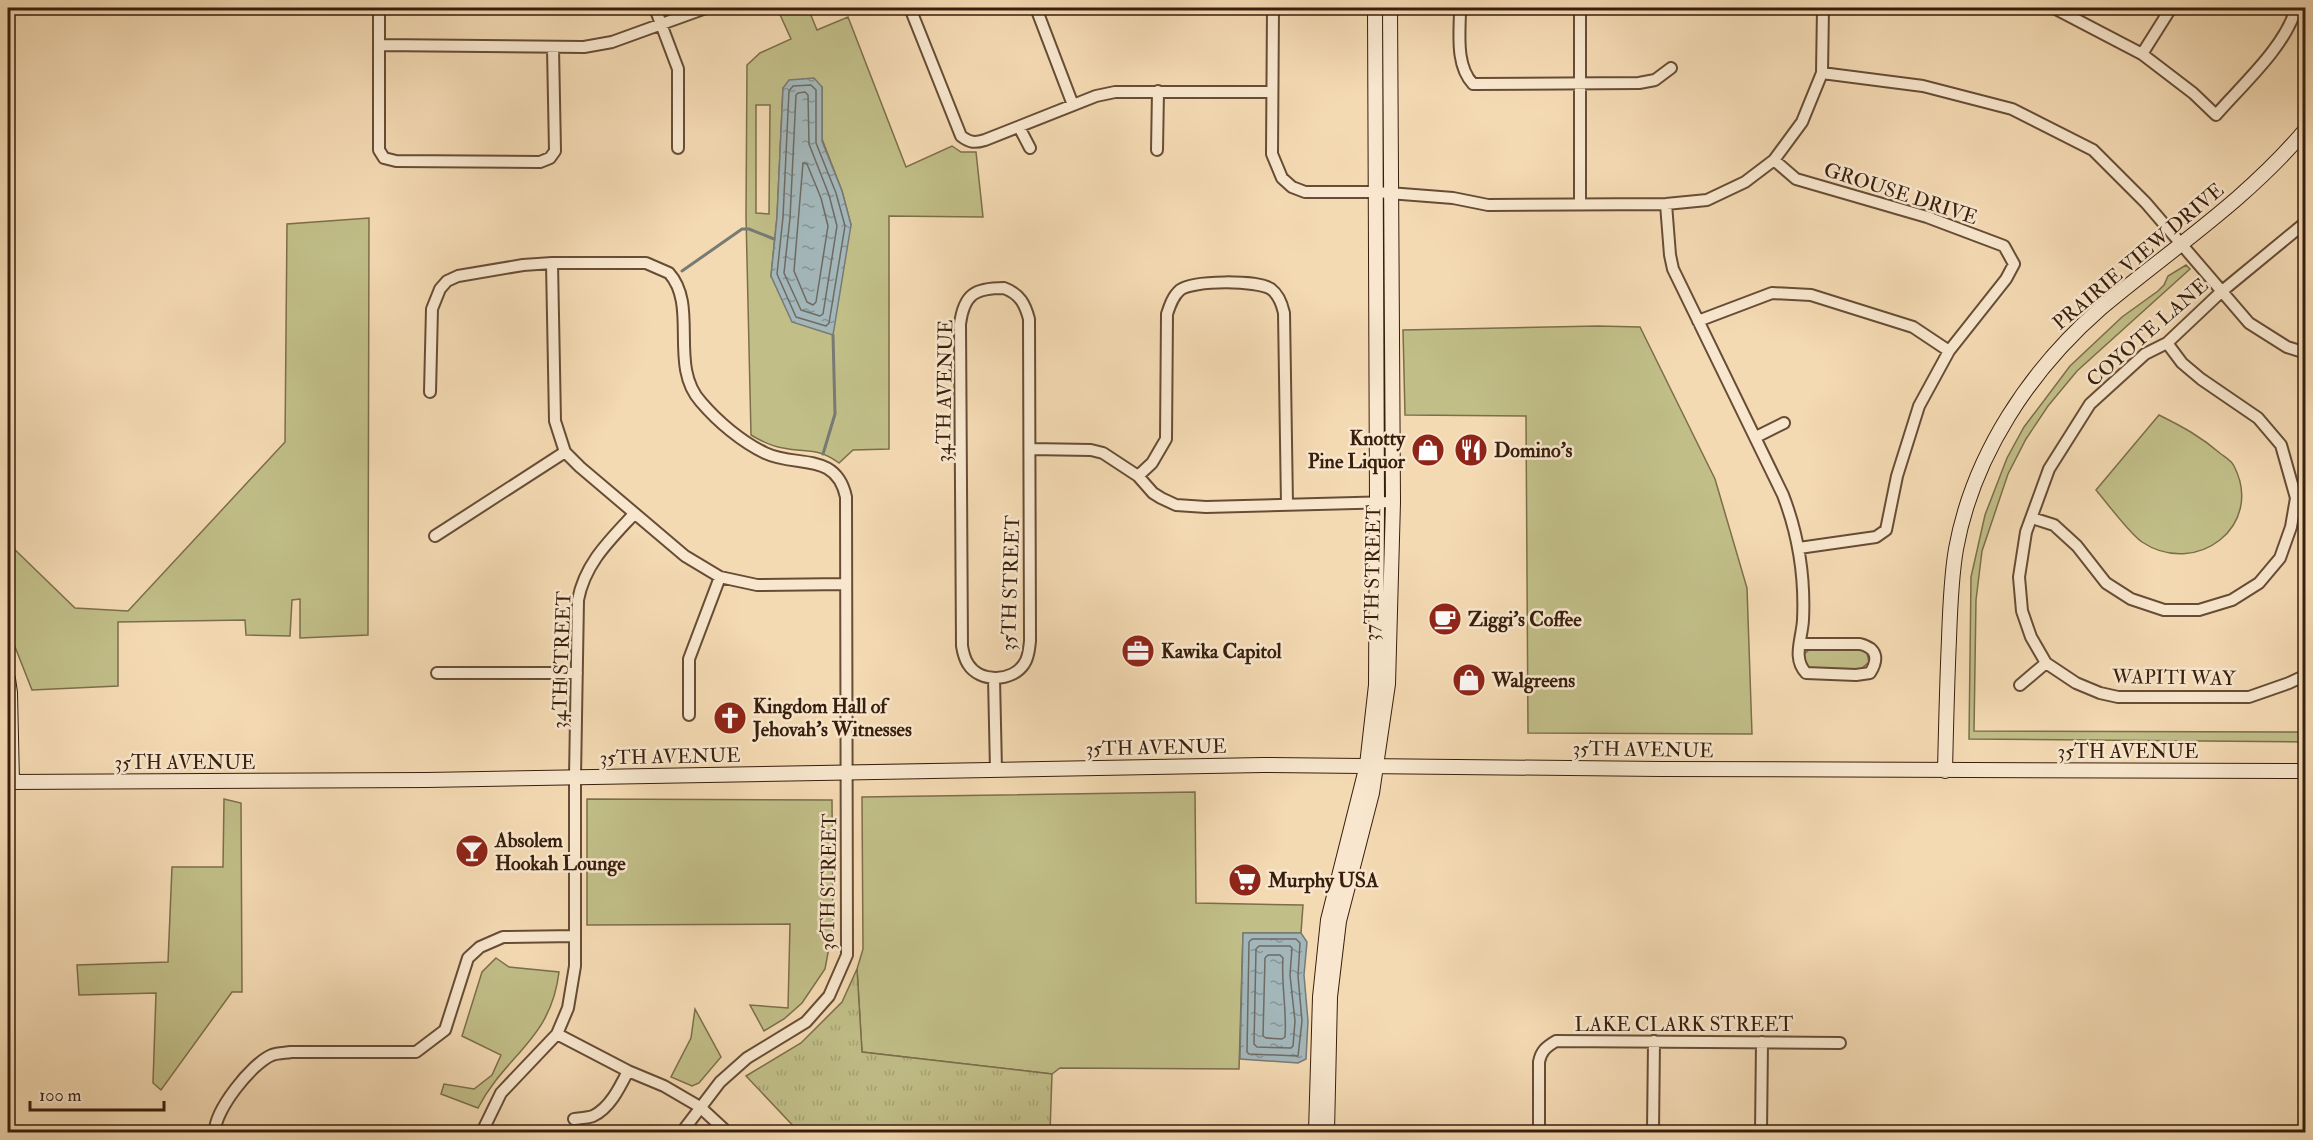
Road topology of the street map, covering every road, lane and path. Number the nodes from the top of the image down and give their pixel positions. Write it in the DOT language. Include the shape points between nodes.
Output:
graph roads {
  1 [pos="379,8"];
  2 [pos="655,8"];
  3 [pos="706,8"];
  4 [pos="910,8"];
  5 [pos="1035,8"];
  6 [pos="1273,8"];
  7 [pos="1375,8"];
  8 [pos="1390,8"];
  9 [pos="1460,8"];
  10 [pos="1580,8"];
  11 [pos="1823,8"];
  12 [pos="2054,8"];
  13 [pos="2171,8"];
  14 [pos="2296,8"];
  15 [pos="662,25"];
  16 [pos="379,45"];
  17 [pos="553,48"];
  18 [pos="2142,54"];
  19 [pos="1671,68"];
  20 [pos="1822,73"];
  21 [pos="1580,84"];
  22 [pos="1158,91"];
  23 [pos="1272,92"];
  24 [pos="1072,105"];
  25 [pos="1019,127"];
  26 [pos="2306,129"];
  27 [pos="678,148"];
  28 [pos="1030,148"];
  29 [pos="1156,150"];
  30 [pos="1774,160"];
  31 [pos="1376,192"];
  32 [pos="1391,194"];
  33 [pos="1580,204"];
  34 [pos="1666,204"];
  35 [pos="2306,222"];
  36 [pos="2179,244"];
  37 [pos="552,263"];
  38 [pos="2221,292"];
  39 [pos="1698,321"];
  40 [pos="2167,343"];
  41 [pos="1949,351"];
  42 [pos="2306,353"];
  43 [pos="430,392"];
  44 [pos="1785,423"];
  45 [pos="1756,438"];
  46 [pos="1030,449"];
  47 [pos="565,452"];
  48 [pos="1138,476"];
  49 [pos="2301,495"];
  50 [pos="1393,502"];
  51 [pos="1377,503"];
  52 [pos="1287,505"];
  53 [pos="634,514"];
  54 [pos="2032,518"];
  55 [pos="435,536"];
  56 [pos="1799,548"];
  57 [pos="720,577"];
  58 [pos="846,584"];
  59 [pos="1800,644"];
  60 [pos="2046,663"];
  61 [pos="437,673"];
  62 [pos="577,673"];
  63 [pos="2306,675"];
  64 [pos="994,678"];
  65 [pos="8,679"];
  66 [pos="2020,685"];
  67 [pos="688,715"];
  68 [pos="1372,765"];
  69 [pos="996,770"];
  70 [pos="1945,771"];
  71 [pos="2306,771"];
  72 [pos="848,773"];
  73 [pos="575,777"];
  74 [pos="10,782"];
  75 [pos="575,936"];
  76 [pos="557,1034"];
  77 [pos="1654,1041"];
  78 [pos="1762,1042"];
  79 [pos="1840,1043"];
  80 [pos="628,1071"];
  81 [pos="700,1107"];
  82 [pos="574,1119"];
  83 [pos="215,1132"];
  84 [pos="482,1132"];
  85 [pos="682,1132"];
  86 [pos="727,1132"];
  87 [pos="1316,1132"];
  88 [pos="1327,1132"];
  89 [pos="1539,1132"];
  90 [pos="1653,1132"];
  91 [pos="1761,1132"];
  1 -- 16 [label="street"];
  2 -- 15 [label="street"];
  3 -- 15 [label="street"];
  4 -- 25 [label="street" via="961,136 975,143"];
  5 -- 24 [label="street"];
  6 -- 23 [label="street"];
  7 -- 31 [label="main road, 37TH STREET"];
  8 -- 32 [label="main road, 37TH STREET"];
  9 -- 21 [label="street" via="1460,52 1464,75 1473,84"];
  10 -- 21 [label="street"];
  11 -- 20 [label="street"];
  12 -- 18 [label="street"];
  13 -- 18 [label="street"];
  14 -- 18 [label="street" via="2270,54 2216,115"];
  15 -- 17 [label="street" via="612,42"];
  15 -- 27 [label="street" via="678,69"];
  16 -- 17 [label="street"];
  16 -- 17 [label="street" via="379,150 384,158 396,161 540,162 550,158 555,151"];
  19 -- 21 [label="street" via="1655,80 1639,83"];
  20 -- 30 [label="street" via="1802,122"];
  20 -- 36 [label="street" via="1923,86 2012,109 2092,150 2146,203"];
  21 -- 33 [label="street"];
  22 -- 23 [label="street"];
  22 -- 24 [label="street" via="1114,92"];
  22 -- 29 [label="street"];
  23 -- 31 [label="street" via="1272,154 1282,178 1305,192"];
  24 -- 25 [label="street"];
  25 -- 28 [label="street"];
  26 -- 36 [label="main road, PRAIRIE VIEW DRIVE" via="2270,168"];
  30 -- 34 [label="street" via="1745,182 1707,200"];
  30 -- 41 [label="street, GROUSE DRIVE" via="1796,179 1927,217 2004,246 2014,264"];
  31 -- 32 [label="street"];
  31 -- 51 [label="main road, 37TH STREET"];
  32 -- 33 [label="street" via="1453,198 1488,205"];
  32 -- 50 [label="main road, 37TH STREET"];
  33 -- 34 [label="street"];
  34 -- 39 [label="street" via="1673,269"];
  35 -- 38 [label="street, COYOTE LANE"];
  36 -- 38 [label="street"];
  36 -- 70 [label="main road, PRAIRIE VIEW DRIVE" via="2074,333 2027,389 1989,452 1961,524 1952,575"];
  37 -- 43 [label="street" via="471,273 447,281 432,309"];
  37 -- 47 [label="street" via="555,421"];
  37 -- 58 [label="street" via="646,263 669,273 682,298 683,355 700,402 750,446 768,455 829,468 844,487"];
  38 -- 40 [label="street, COYOTE LANE"];
  38 -- 42 [label="street" via="2249,323 2287,347"];
  39 -- 41 [label="street" via="1772,293 1811,295 1913,327"];
  39 -- 45 [label="street"];
  40 -- 49 [label="street" via="2201,379 2258,418 2281,445"];
  40 -- 54 [label="street, COYOTE LANE" via="2145,354 2090,404 2049,469"];
  41 -- 56 [label="street" via="1918,406 1886,530 1875,537"];
  44 -- 45 [label="street"];
  45 -- 56 [label="street" via="1784,495"];
  46 -- 48 [label="street" via="1091,450 1111,457"];
  46 -- 64 [label="street, 35TH STREET" via="1029,648 1027,659 1018,670"];
  46 -- 64 [label="street, 34TH AVENUE" via="1026,307 1022,299 1004,288 981,289 966,301 960,324 960,614 962,646 968,664 981,675"];
  47 -- 53 [label="street"];
  47 -- 55 [label="street"];
  48 -- 52 [label="street" via="1153,493 1179,506"];
  48 -- 52 [label="street" via="1152,463 1166,439 1167,314 1172,300 1189,286 1259,285 1277,295 1284,313"];
  49 -- 54 [label="street" via="2280,558 2259,583 2232,600 2199,610 2164,610 2131,599 2106,583 2077,546 2054,525"];
  50 -- 51 [label="street"];
  50 -- 68 [label="main road, 37TH STREET" via="1388,684"];
  51 -- 52 [label="street"];
  51 -- 68 [label="main road, 37TH STREET"];
  53 -- 57 [label="street" via="685,556"];
  53 -- 62 [label="street, 34TH STREET" via="595,558 582,582 577,611"];
  54 -- 60 [label="street, COYOTE LANE" via="2019,577 2022,610"];
  56 -- 59 [label="street" via="1803,619"];
  57 -- 58 [label="street" via="757,585"];
  57 -- 67 [label="street" via="689,660"];
  58 -- 72 [label="street"];
  59 -- 59 [label="street" via="1797,660 1806,673 1856,675 1870,673 1876,664 1870,646"];
  60 -- 63 [label="street, WAPITI WAY" via="2076,683 2118,697 2249,696"];
  60 -- 66 [label="street"];
  61 -- 62 [label="street"];
  62 -- 73 [label="street, 34TH STREET"];
  64 -- 69 [label="street, 35TH STREET"];
  65 -- 74 [label="main road"];
  68 -- 69 [label="main road, 35TH AVENUE"];
  68 -- 70 [label="main road, 35TH AVENUE"];
  68 -- 87 [label="main road, 37TH STREET" via="1328,920 1320,998"];
  68 -- 88 [label="main road, 37TH STREET" via="1372,793 1339,921 1330,997"];
  69 -- 72 [label="main road, 35TH AVENUE"];
  70 -- 71 [label="main road, 35TH AVENUE"];
  72 -- 73 [label="main road, 35TH AVENUE"];
  72 -- 81 [label="street, 36TH STREET" via="847,955 829,996 806,1022 747,1058"];
  73 -- 74 [label="main road, 35TH AVENUE"];
  73 -- 75 [label="street, 34TH STREET"];
  75 -- 76 [label="street, 34TH STREET" via="568,1008"];
  75 -- 83 [label="street" via="503,937 480,947 468,958 445,1030 416,1052 291,1052 258,1063 220,1110"];
  76 -- 80 [label="street"];
  76 -- 84 [label="street" via="501,1093"];
  77 -- 78 [label="street, LAKE CLARK STREET"];
  77 -- 89 [label="street, LAKE CLARK STREET" via="1556,1041 1546,1046 1539,1062"];
  77 -- 90 [label="street"];
  78 -- 79 [label="street, LAKE CLARK STREET"];
  78 -- 91 [label="street"];
  80 -- 81 [label="street"];
  80 -- 82 [label="street" via="605,1106 592,1117"];
  81 -- 85 [label="street, 36TH STREET"];
  81 -- 86 [label="street"];
}
